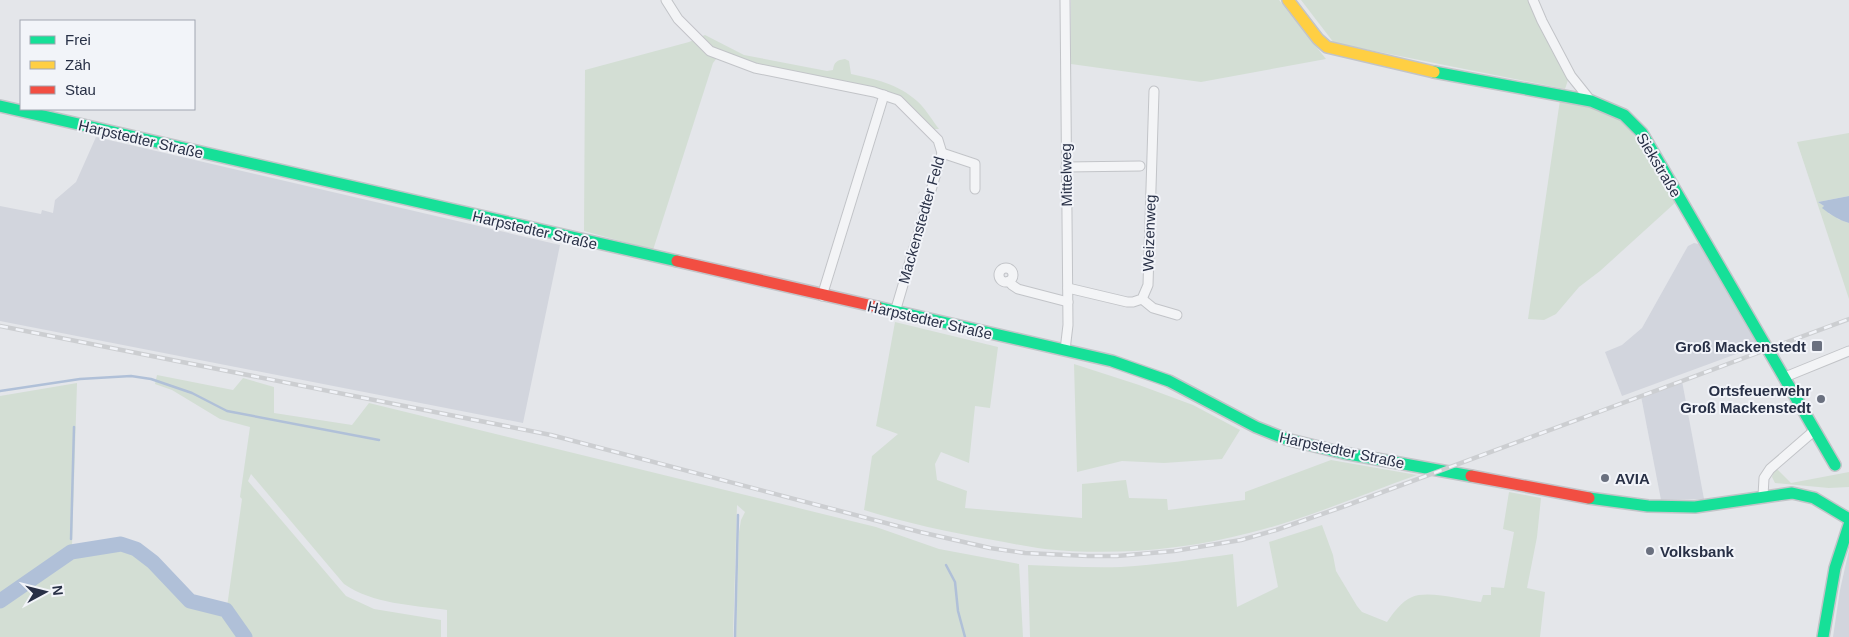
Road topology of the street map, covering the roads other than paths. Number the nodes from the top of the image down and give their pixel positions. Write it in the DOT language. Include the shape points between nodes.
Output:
graph roads {
  1 [pos="666,0"];
  2 [pos="1065,0"];
  3 [pos="1288,0"];
  4 [pos="1533,0"];
  5 [pos="1154,91"];
  6 [pos="884,95"];
  7 [pos="1592,101"];
  8 [pos="0,106"];
  9 [pos="942,153"];
  10 [pos="1140,166"];
  11 [pos="1066,167"];
  12 [pos="975,189"];
  13 [pos="1009,281"];
  14 [pos="1068,288"];
  15 [pos="822,296"];
  16 [pos="1142,298"];
  17 [pos="1068,302"];
  18 [pos="895,312"];
  19 [pos="1177,315"];
  20 [pos="1065,350"];
  21 [pos="1849,351"];
  22 [pos="1785,377"];
  23 [pos="1816,430"];
  24 [pos="1835,465"];
  25 [pos="1763,496"];
  26 [pos="1849,519"];
  27 [pos="1849,525"];
  28 [pos="1824,637"];
  1 -- 6 [label="street, Mackenstedter Feld" via="678,20 710,51 755,68"];
  2 -- 11 [label="street, Mittelweg"];
  3 -- 7 [label="street, Siekstraße" via="1327,47 1454,77"];
  4 -- 7 [label="street" via="1571,76"];
  5 -- 16 [label="street, Weizenweg" via="1148,285"];
  6 -- 9 [label="street, Mackenstedter Feld" via="898,100 922,123 938,140"];
  6 -- 15 [label="street"];
  7 -- 22 [label="street, Siekstraße" via="1624,115 1642,133"];
  8 -- 15 [label="street, Harpstedter Straße"];
  9 -- 12 [label="street" via="975,164"];
  9 -- 18 [label="street, Mackenstedter Feld"];
  10 -- 11 [label="street"];
  11 -- 14 [label="street, Mittelweg"];
  13 -- 17 [label="street" via="1018,289"];
  14 -- 16 [label="street" via="1127,302"];
  14 -- 17 [label="street, Mittelweg"];
  15 -- 18 [label="street, Harpstedter Straße"];
  16 -- 19 [label="street" via="1153,308"];
  17 -- 20 [label="street, Mittelweg"];
  18 -- 20 [label="street, Harpstedter Straße"];
  20 -- 25 [label="street, Harpstedter Straße" via="1112,361 1169,381 1259,429 1307,445 1624,504 1695,506"];
  21 -- 22 [label="street"];
  22 -- 23 [label="street, Siekstraße"];
  23 -- 24 [label="street, Siekstraße"];
  23 -- 25 [label="street" via="1770,470 1764,478"];
  25 -- 26 [label="street, Harpstedter Straße" via="1785,493 1806,496"];
  27 -- 28 [label="street" via="1835,568"];
}
